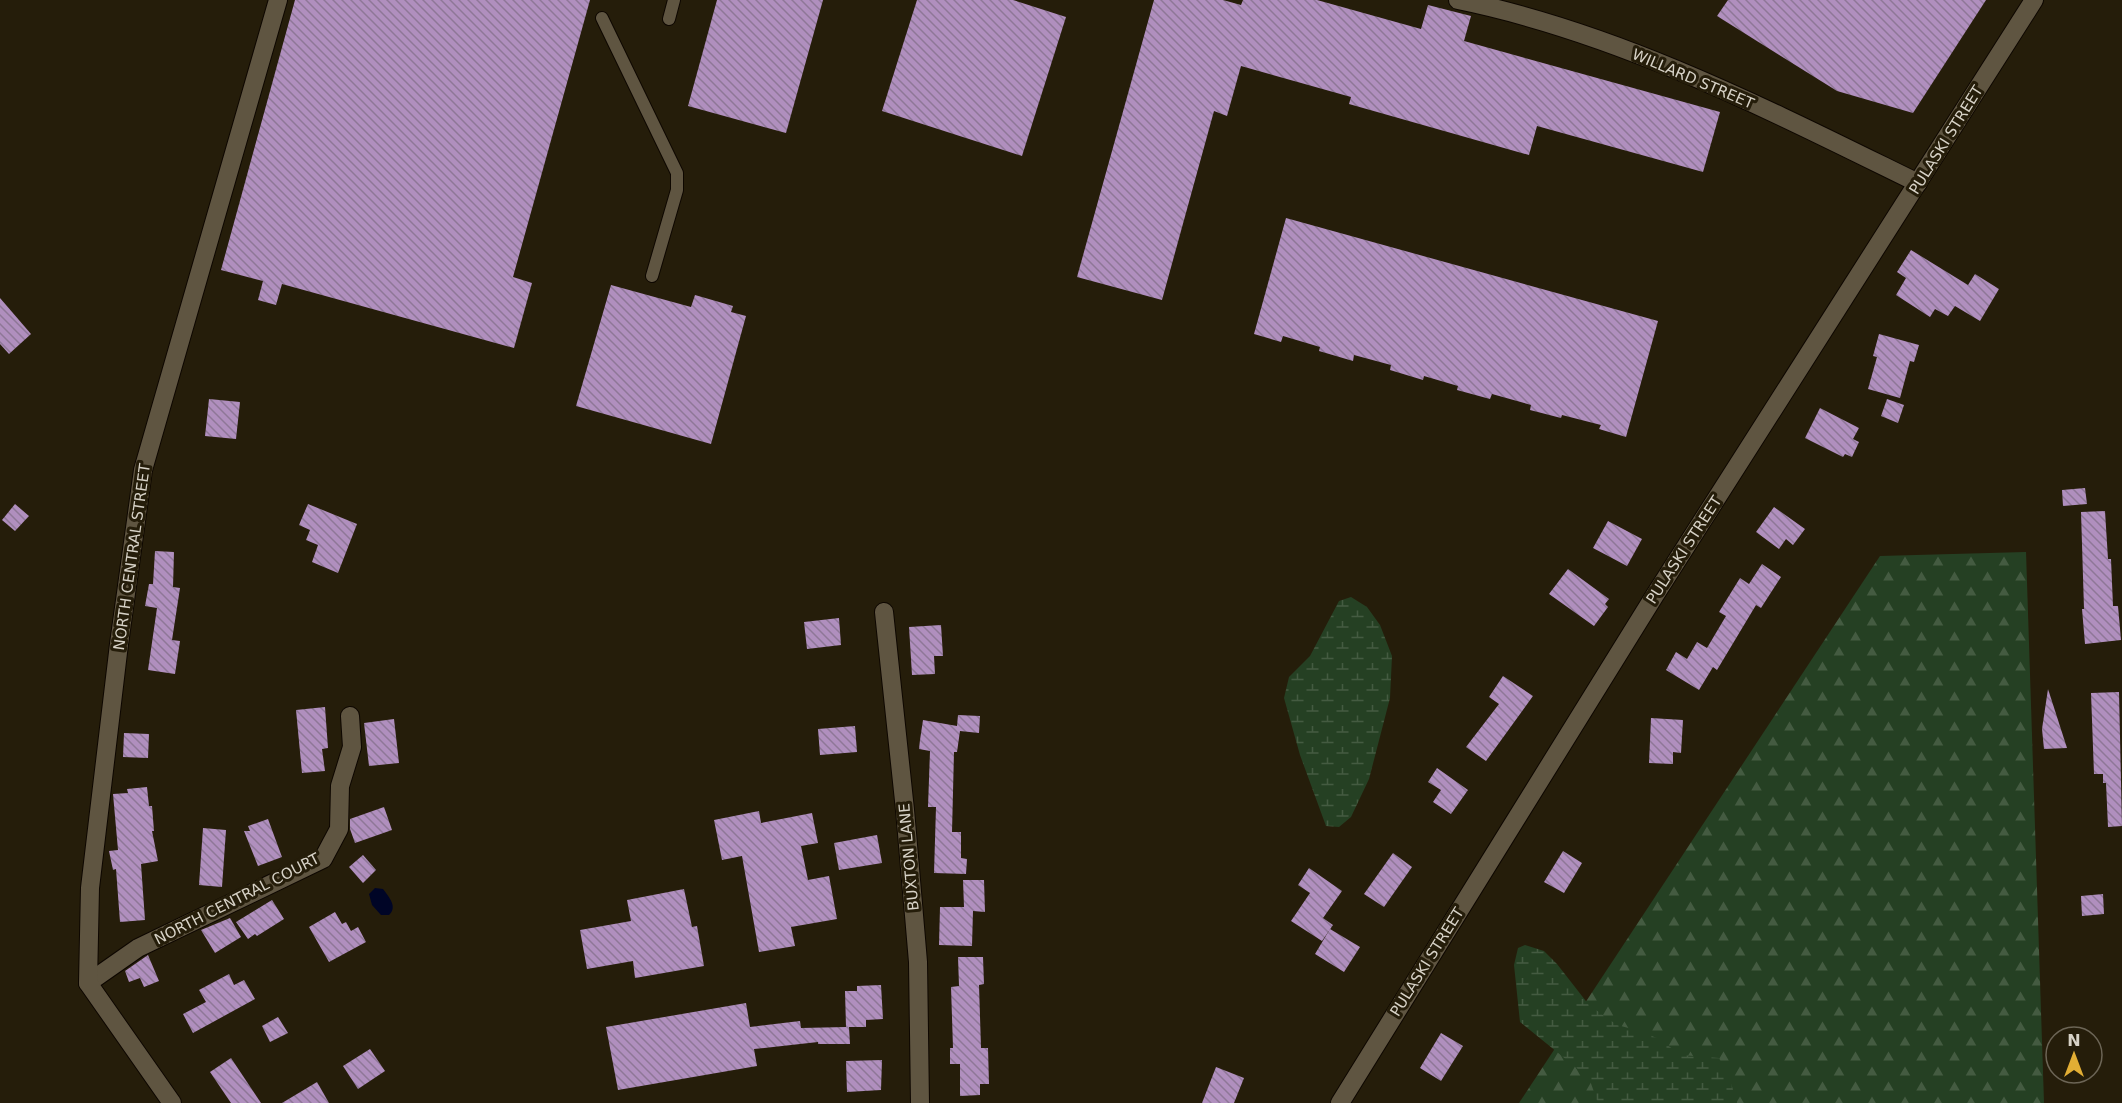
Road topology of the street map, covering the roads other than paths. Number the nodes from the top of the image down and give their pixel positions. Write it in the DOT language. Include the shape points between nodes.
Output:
graph roads {
  1 [pos="278,0"];
  2 [pos="674,0"];
  3 [pos="1458,0"];
  4 [pos="2034,0"];
  5 [pos="602,18"];
  6 [pos="669,19"];
  7 [pos="1918,183"];
  8 [pos="652,276"];
  9 [pos="884,612"];
  10 [pos="350,716"];
  11 [pos="87,983"];
  12 [pos="172,1103"];
  13 [pos="920,1103"];
  14 [pos="1340,1103"];
  1 -- 11 [label="street, NORTH CENTRAL STREET" via="143,470 90,888"];
  2 -- 6 [label="lane"];
  3 -- 7 [label="street, WILLARD STREET" via="1508,10 1654,60"];
  4 -- 7 [label="street, PULASKI STREET"];
  5 -- 8 [label="lane" via="677,173 677,190"];
  7 -- 14 [label="street, PULASKI STREET" via="1655,595"];
  9 -- 13 [label="street, BUXTON LANE" via="918,962"];
  10 -- 11 [label="street, NORTH CENTRAL COURT" via="352,747 340,786 339,829 323,859 138,948"];
  11 -- 12 [label="street"];
}
